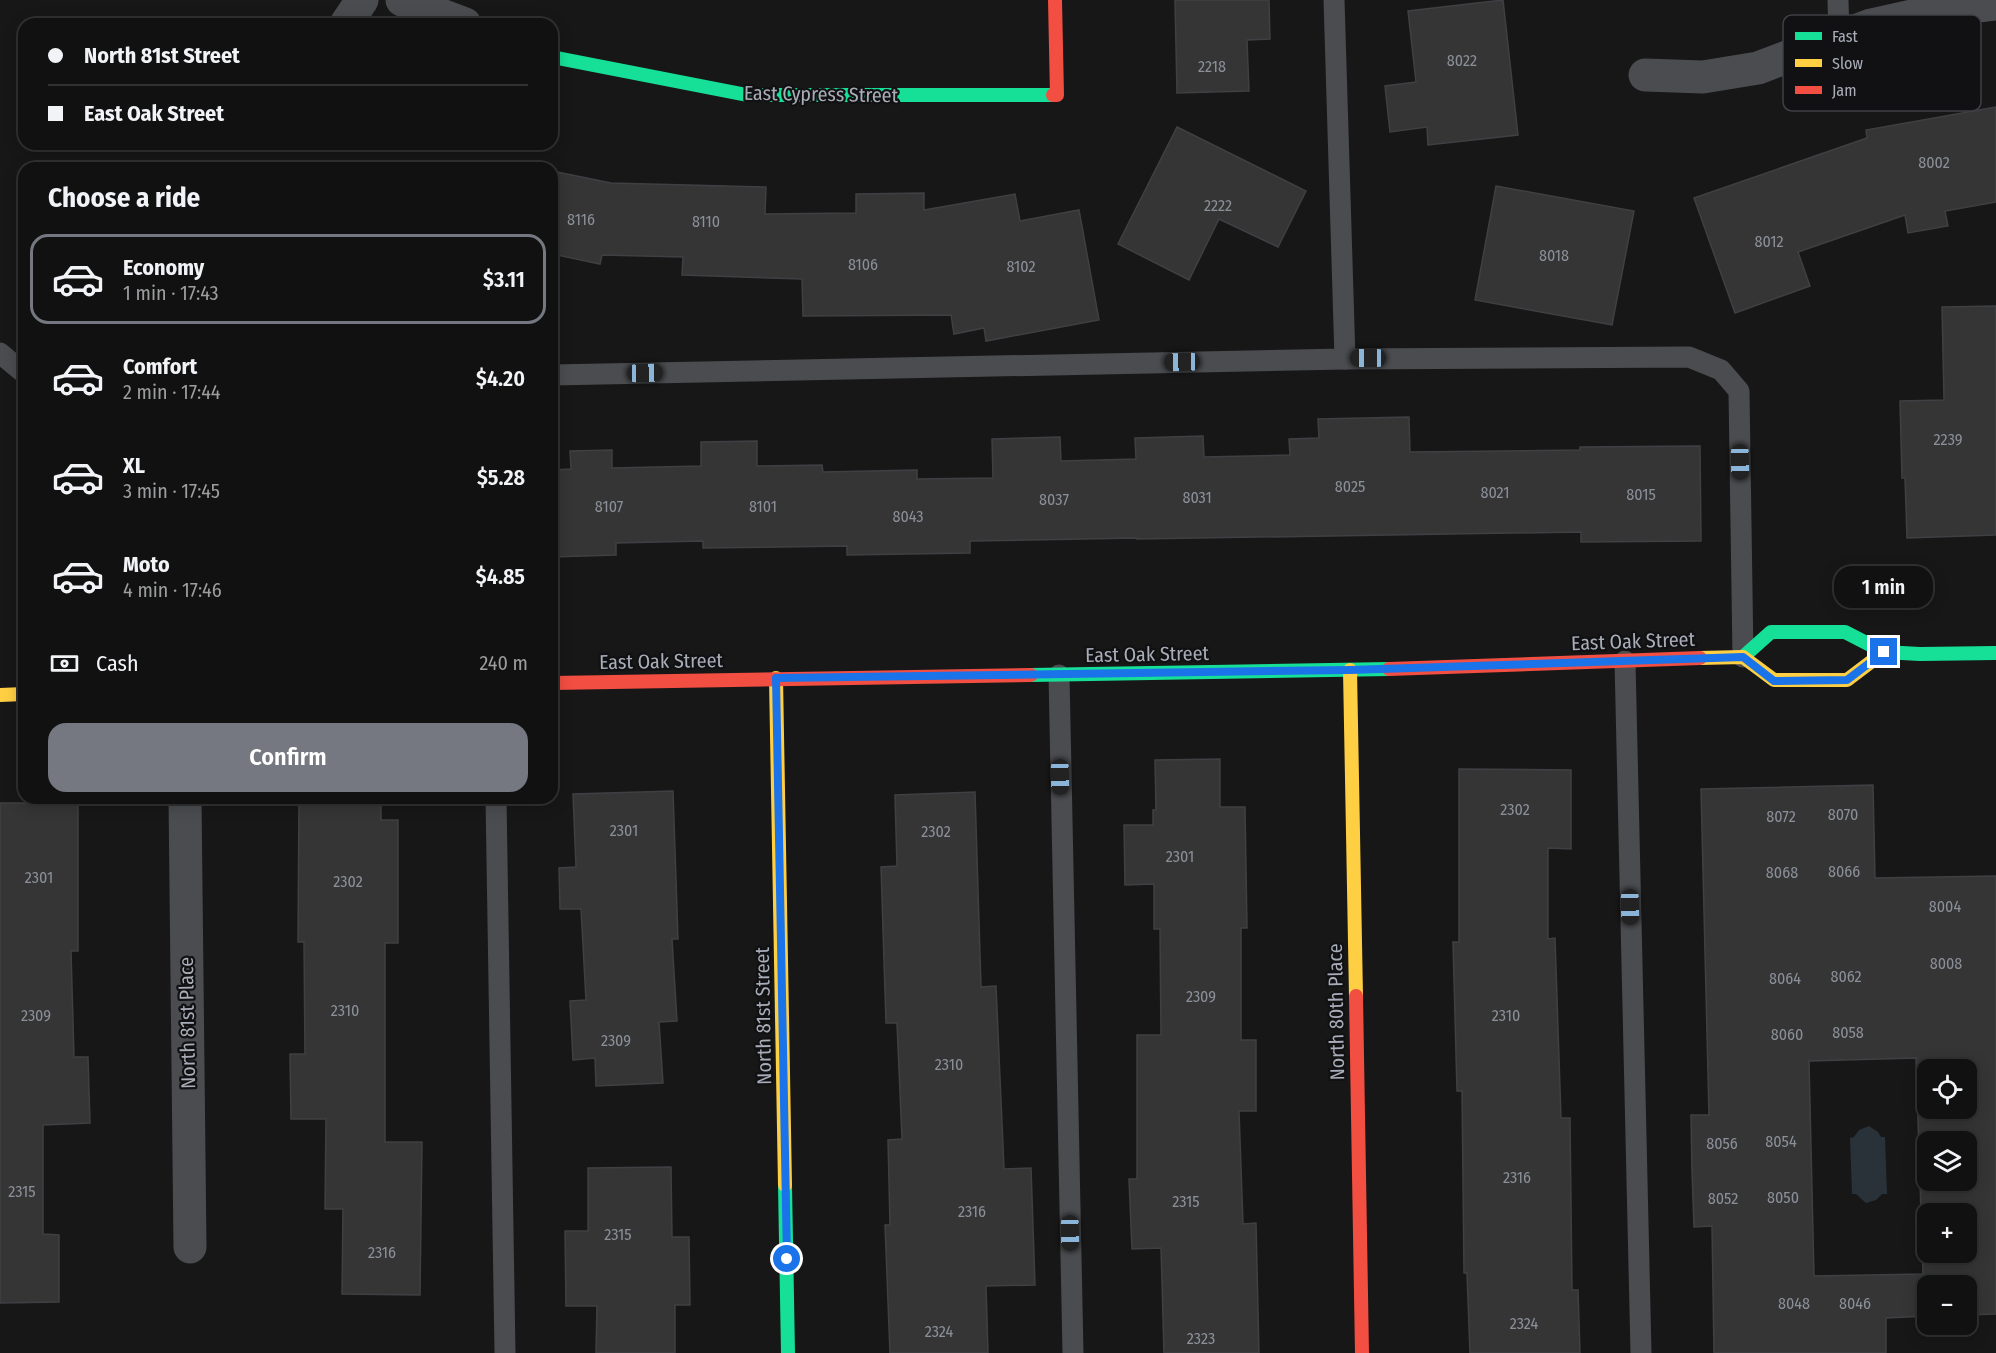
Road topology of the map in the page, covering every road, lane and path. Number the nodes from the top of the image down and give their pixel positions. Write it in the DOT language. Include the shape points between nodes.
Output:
graph roads {
  1 [pos="362,0"];
  2 [pos="402,0"];
  3 [pos="1055,0"];
  4 [pos="1334,0"];
  5 [pos="1838,0"];
  6 [pos="1996,4"];
  7 [pos="1838,15"];
  8 [pos="1916,15"];
  9 [pos="350,18"];
  10 [pos="449,18"];
  11 [pos="558,58"];
  12 [pos="1783,59"];
  13 [pos="1645,75"];
  14 [pos="0,353"];
  15 [pos="1345,358"];
  16 [pos="18,368"];
  17 [pos="558,375"];
  18 [pos="1884,652"];
  19 [pos="1996,653"];
  20 [pos="1743,657"];
  21 [pos="1625,661"];
  22 [pos="1350,670"];
  23 [pos="1059,675"];
  24 [pos="776,678"];
  25 [pos="558,683"];
  26 [pos="18,694"];
  27 [pos="0,695"];
  28 [pos="185,804"];
  29 [pos="496,804"];
  30 [pos="190,1247"];
  31 [pos="505,1353"];
  32 [pos="788,1353"];
  33 [pos="1073,1353"];
  34 [pos="1362,1353"];
  35 [pos="1641,1353"];
  1 -- 9 [label="street"];
  2 -- 10 [label="street"];
  3 -- 11 [label="street, East Cypress Street" via="1057,95 747,95"];
  4 -- 15 [label="lane"];
  5 -- 7 [label="lane"];
  6 -- 8 [label="street"];
  12 -- 13 [label="street" via="1758,68 1702,77"];
  14 -- 16 [label="lane"];
  15 -- 17 [label="lane"];
  15 -- 20 [label="lane" via="1689,357 1721,370 1739,391"];
  18 -- 19 [label="street"];
  18 -- 20 [label="street" via="1845,632 1771,632"];
  18 -- 20 [label="street" via="1847,680 1774,681"];
  20 -- 21 [label="street, East Oak Street"];
  21 -- 22 [label="street, East Oak Street"];
  21 -- 35 [label="lane"];
  22 -- 23 [label="street, East Oak Street"];
  22 -- 34 [label="street, North 80th Place"];
  23 -- 24 [label="street, East Oak Street"];
  23 -- 33 [label="lane"];
  24 -- 25 [label="street, East Oak Street"];
  24 -- 32 [label="street, North 81st Street"];
  26 -- 27 [label="street"];
  28 -- 30 [label="street, North 81st Place"];
  29 -- 31 [label="lane"];
}
